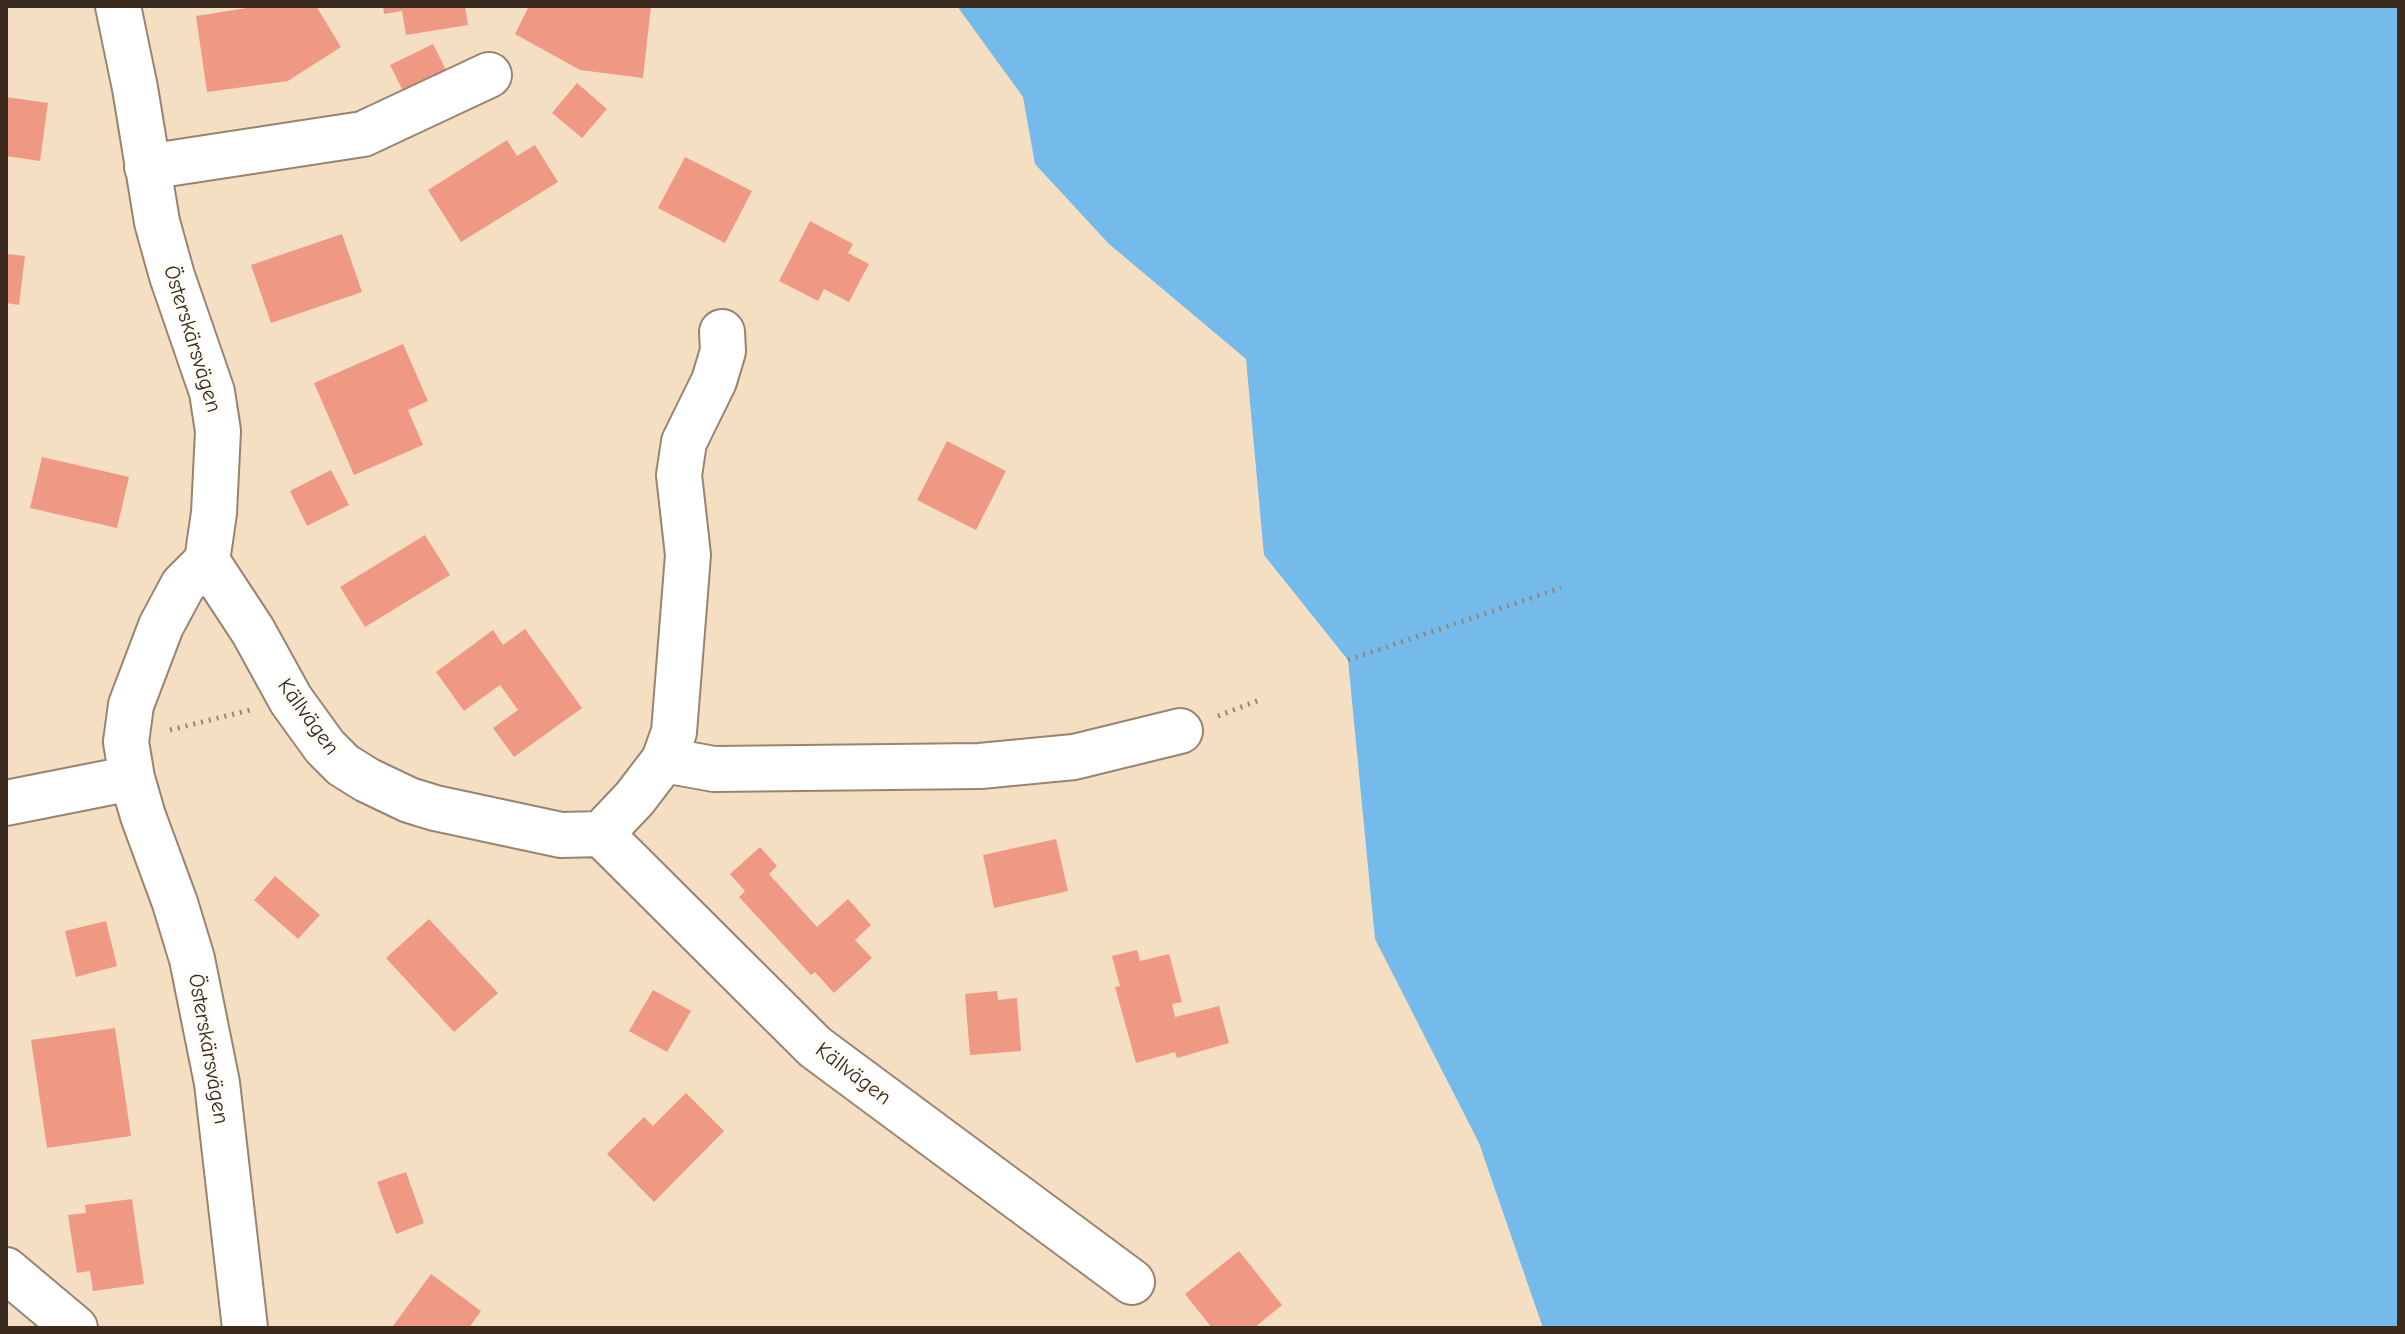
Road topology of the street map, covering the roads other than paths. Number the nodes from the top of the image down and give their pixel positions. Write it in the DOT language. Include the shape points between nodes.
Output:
graph roads {
  1 [pos="118,6"];
  2 [pos="489,75"];
  3 [pos="147,167"];
  4 [pos="722,332"];
  5 [pos="207,561"];
  6 [pos="1180,731"];
  7 [pos="129,760"];
  8 [pos="664,760"];
  9 [pos="6,803"];
  10 [pos="601,834"];
  11 [pos="6,1270"];
  12 [pos="1132,1282"];
  13 [pos="75,1328"];
  14 [pos="245,1328"];
  1 -- 3 [label="street, Österskärsvägen"];
  2 -- 3 [label="street" via="363,134"];
  3 -- 5 [label="street, Österskärsvägen" via="157,222 212,392 218,431"];
  4 -- 8 [label="street" via="723,351 714,381 684,442 679,475 687,585 674,732"];
  5 -- 7 [label="street, Österskärsvägen" via="183,585 161,626 131,705"];
  5 -- 10 [label="street, Källvägen" via="291,700 343,765 409,800 480,819 561,835"];
  6 -- 8 [label="street" via="1074,757 980,766 714,769"];
  7 -- 9 [label="street"];
  7 -- 14 [label="street, Österskärsvägen" via="192,959 217,1083"];
  8 -- 10 [label="street"];
  10 -- 12 [label="street, Källvägen" via="815,1047"];
  11 -- 13 [label="street"];
}
